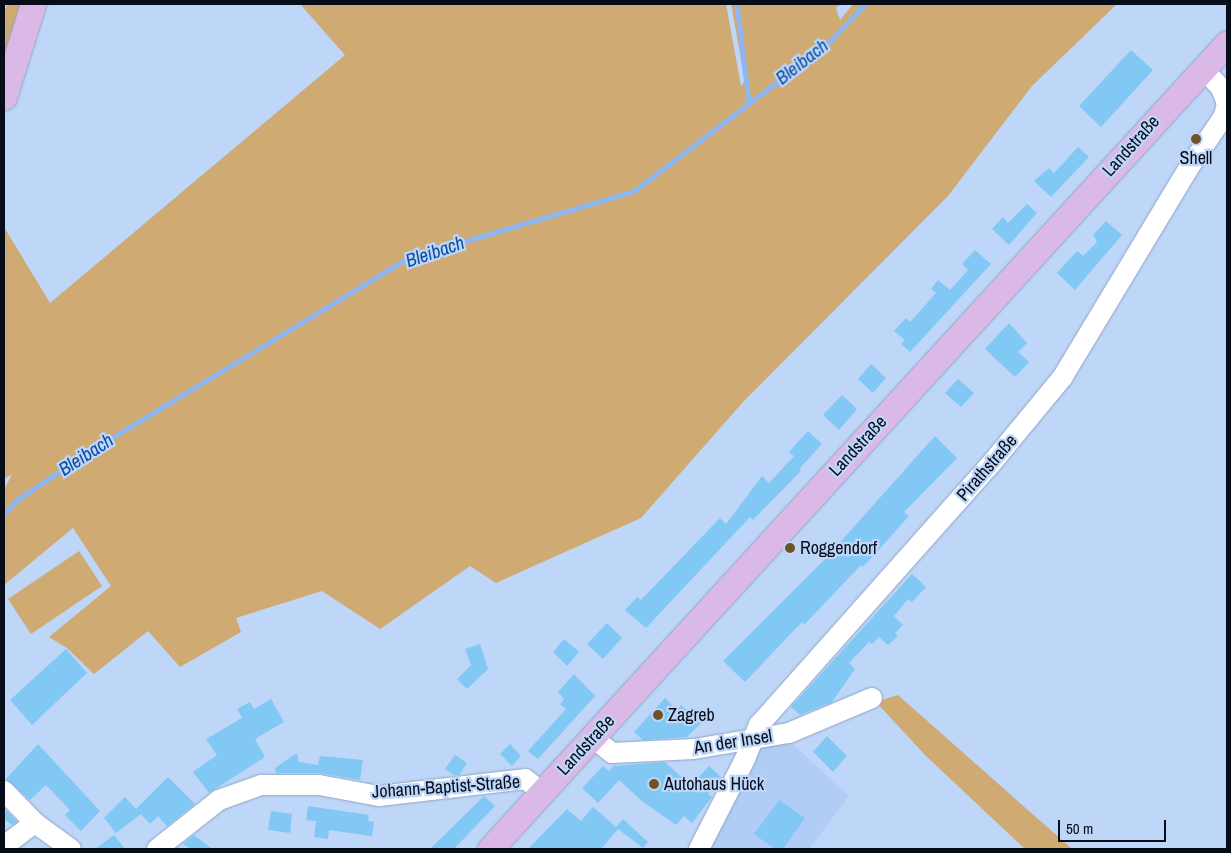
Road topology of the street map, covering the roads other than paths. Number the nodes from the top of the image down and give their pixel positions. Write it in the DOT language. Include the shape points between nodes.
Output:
graph roads {
  1 [pos="33,4"];
  2 [pos="1227,43"];
  3 [pos="1203,69"];
  4 [pos="4,97"];
  5 [pos="872,698"];
  6 [pos="593,738"];
  7 [pos="752,739"];
  8 [pos="4,791"];
  9 [pos="542,792"];
  10 [pos="34,823"];
  11 [pos="4,846"];
  12 [pos="71,849"];
  13 [pos="157,849"];
  14 [pos="490,849"];
  15 [pos="699,849"];
  1 -- 4 [label="main road"];
  2 -- 3 [label="main road, Landstraße"];
  3 -- 6 [label="main road, Landstraße"];
  3 -- 7 [label="street, Pirathstraße" via="1221,88 1227,103 1219,125 1188,169 1062,378 910,556 759,725"];
  5 -- 7 [label="street, An der Insel" via="808,726"];
  6 -- 7 [label="street, An der Insel" via="612,753 694,749"];
  6 -- 9 [label="main road, Landstraße"];
  7 -- 15 [label="street, Pirathstraße"];
  8 -- 10 [label="street"];
  9 -- 13 [label="street, Johann-Baptist-Straße" via="525,779 379,796 319,785 261,785 219,800"];
  9 -- 14 [label="main road, Landstraße"];
  10 -- 11 [label="street"];
  10 -- 12 [label="street"];
}
